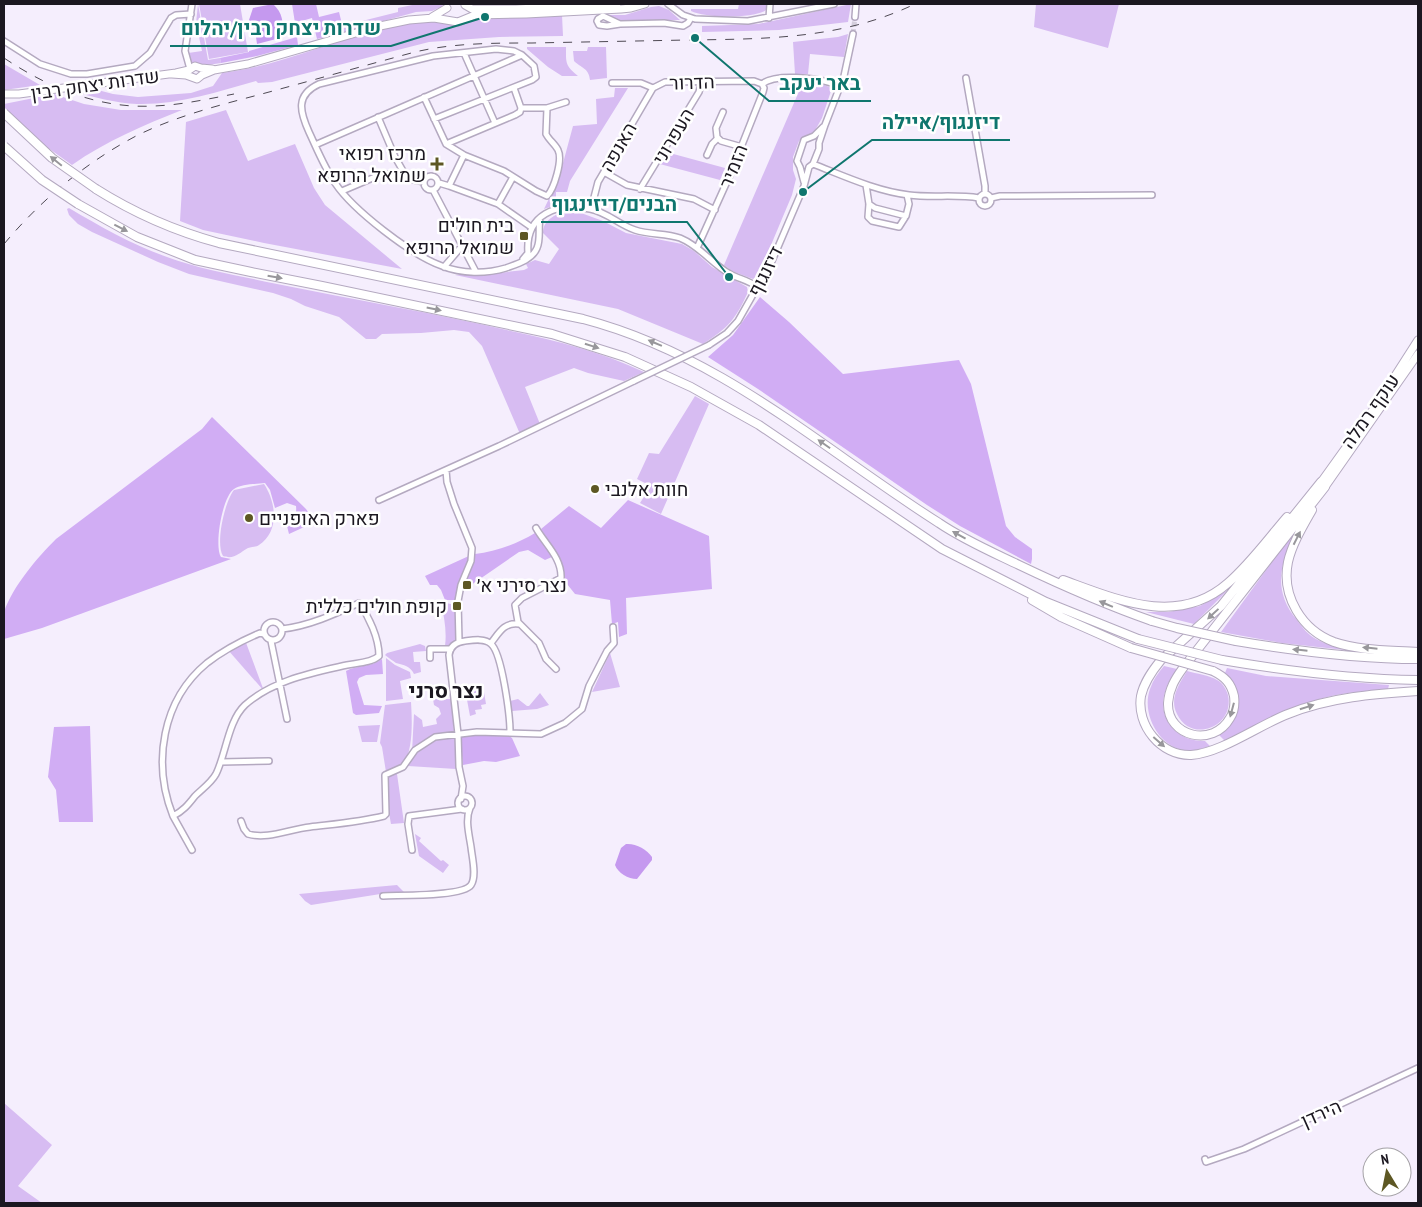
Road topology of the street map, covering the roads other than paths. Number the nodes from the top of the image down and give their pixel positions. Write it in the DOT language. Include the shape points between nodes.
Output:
graph roads {
  1 [pos="192,4"];
  2 [pos="618,4"];
  3 [pos="645,4"];
  4 [pos="770,4"];
  5 [pos="834,4"];
  6 [pos="856,4"];
  7 [pos="449,5"];
  8 [pos="465,5"];
  9 [pos="671,5"];
  10 [pos="191,14"];
  11 [pos="855,17"];
  12 [pos="430,18"];
  13 [pos="691,18"];
  14 [pos="769,18"];
  15 [pos="464,19"];
  16 [pos="451,20"];
  17 [pos="620,24"];
  18 [pos="853,34"];
  19 [pos="4,41"];
  20 [pos="464,53"];
  21 [pos="522,55"];
  22 [pos="194,71"];
  23 [pos="473,76"];
  24 [pos="966,78"];
  25 [pos="702,81"];
  26 [pos="612,83"];
  27 [pos="831,83"];
  28 [pos="762,84"];
  29 [pos="514,88"];
  30 [pos="653,88"];
  31 [pos="4,94"];
  32 [pos="19,94"];
  33 [pos="424,97"];
  34 [pos="4,99"];
  35 [pos="484,100"];
  36 [pos="566,102"];
  37 [pos="521,108"];
  38 [pos="547,108"];
  39 [pos="723,112"];
  40 [pos="4,113"];
  41 [pos="378,117"];
  42 [pos="434,119"];
  43 [pos="495,123"];
  44 [pos="825,125"];
  45 [pos="718,138"];
  46 [pos="811,138"];
  47 [pos="446,144"];
  48 [pos="819,144"];
  49 [pos="315,145"];
  50 [pos="4,146"];
  51 [pos="742,147"];
  52 [pos="464,155"];
  53 [pos="707,155"];
  54 [pos="811,166"];
  55 [pos="800,167"];
  56 [pos="604,172"];
  57 [pos="514,177"];
  58 [pos="407,178"];
  59 [pos="424,182"];
  60 [pos="438,184"];
  61 [pos="866,185"];
  62 [pos="449,186"];
  63 [pos="804,186"];
  64 [pos="640,189"];
  65 [pos="433,190"];
  66 [pos="342,191"];
  67 [pos="985,193"];
  68 [pos="907,195"];
  69 [pos="1152,195"];
  70 [pos="979,198"];
  71 [pos="991,198"];
  72 [pos="498,204"];
  73 [pos="869,204"];
  74 [pos="591,209"];
  75 [pos="715,210"];
  76 [pos="906,216"];
  77 [pos="540,218"];
  78 [pos="532,227"];
  79 [pos="462,246"];
  80 [pos="697,248"];
  81 [pos="522,261"];
  82 [pos="444,267"];
  83 [pos="476,272"];
  84 [pos="757,287"];
  85 [pos="1418,340"];
  86 [pos="1418,354"];
  87 [pos="446,470"];
  88 [pos="1323,484"];
  89 [pos="379,500"];
  90 [pos="536,528"];
  91 [pos="1015,563"];
  92 [pos="1014,587"];
  93 [pos="520,625"];
  94 [pos="613,627"];
  95 [pos="282,629"];
  96 [pos="263,634"];
  97 [pos="271,640"];
  98 [pos="459,641"];
  99 [pos="491,643"];
  100 [pos="451,649"];
  101 [pos="1418,652"];
  102 [pos="430,658"];
  103 [pos="1418,659"];
  104 [pos="556,669"];
  105 [pos="1418,680"];
  106 [pos="280,683"];
  107 [pos="1418,691"];
  108 [pos="287,719"];
  109 [pos="510,732"];
  110 [pos="458,734"];
  111 [pos="269,761"];
  112 [pos="221,762"];
  113 [pos="463,786"];
  114 [pos="469,798"];
  115 [pos="460,801"];
  116 [pos="470,808"];
  117 [pos="462,809"];
  118 [pos="450,810"];
  119 [pos="173,816"];
  120 [pos="468,819"];
  121 [pos="241,821"];
  122 [pos="192,850"];
  123 [pos="412,850"];
  124 [pos="383,896"];
  125 [pos="1418,1068"];
  126 [pos="1224,1157"];
  1 -- 10 [label="street"];
  2 -- 8 [label="main road" via="516,9 472,9"];
  3 -- 15 [label="main road" via="615,9 475,14"];
  4 -- 14 [label="street"];
  5 -- 14 [label="street"];
  6 -- 11 [label="street"];
  7 -- 12 [label="main road, שדרות יצחק רבין"];
  7 -- 16 [label="main road" via="446,14"];
  8 -- 15 [label="main road" via="467,13"];
  9 -- 13 [label="street"];
  10 -- 19 [label="street" via="171,18 150,53 135,66 87,74 71,74 40,64"];
  10 -- 22 [label="street" via="185,50"];
  12 -- 16 [label="main road, שדרות יצחק רבין"];
  12 -- 22 [label="main road, שדרות יצחק רבין" via="387,24 248,64"];
  13 -- 14 [label="street" via="748,21"];
  13 -- 17 [label="street" via="683,26"];
  15 -- 16 [label="main road, שדרות יצחק רבין" via="458,22"];
  18 -- 44 [label="street" via="844,76"];
  20 -- 21 [label="street" via="496,49"];
  20 -- 23 [label="street"];
  20 -- 49 [label="street" via="433,56 312,87 304,95 301,110"];
  21 -- 23 [label="street"];
  21 -- 29 [label="street" via="534,66 536,77"];
  22 -- 32 [label="main road, שדרות יצחק רבין"];
  23 -- 33 [label="street"];
  23 -- 35 [label="street"];
  24 -- 67 [label="street"];
  25 -- 28 [label="street, הדרור" via="754,80"];
  25 -- 30 [label="street, הדרור" via="665,82"];
  25 -- 64 [label="street, העפרוני" via="699,92"];
  26 -- 30 [label="street, הדרור" via="641,83"];
  27 -- 28 [label="street, הדרור" via="791,78 770,79"];
  28 -- 51 [label="street, הזמיר" via="763,92"];
  29 -- 35 [label="street"];
  29 -- 37 [label="street"];
  30 -- 56 [label="street, האנפה"];
  31 -- 32 [label="main road, שדרות יצחק רבין"];
  32 -- 34 [label="main road, שדרות יצחק רבין"];
  33 -- 41 [label="street"];
  33 -- 42 [label="street"];
  35 -- 42 [label="street"];
  35 -- 43 [label="street"];
  36 -- 38 [label="street"];
  37 -- 38 [label="street"];
  37 -- 43 [label="street" via="515,115"];
  38 -- 57 [label="street" via="546,134 559,155 553,188 545,196"];
  39 -- 45 [label="street" via="716,128"];
  91 -- 40 [label="highway, one-way, bridge" via="940,524 746,392 652,342 583,319 192,236 148,218 96,189 52,158"];
  41 -- 49 [label="street"];
  41 -- 58 [label="street"];
  42 -- 47 [label="street"];
  43 -- 47 [label="street"];
  44 -- 46 [label="street"];
  44 -- 48 [label="street"];
  45 -- 51 [label="street"];
  45 -- 53 [label="street"];
  46 -- 48 [label="street"];
  46 -- 55 [label="street" via="803,142 797,158"];
  47 -- 52 [label="street"];
  48 -- 54 [label="street, דיזנגוף"];
  49 -- 66 [label="street"];
  50 -- 92 [label="highway, one-way, bridge" via="42,180 78,204 137,237 195,260 552,334 625,357 685,384 752,422 929,542"];
  51 -- 75 [label="street, הזמיר"];
  52 -- 57 [label="street"];
  52 -- 62 [label="street"];
  54 -- 55 [label="street"];
  54 -- 61 [label="street"];
  54 -- 63 [label="street, דיזנגוף"];
  55 -- 63 [label="street"];
  56 -- 64 [label="street" via="627,186"];
  56 -- 74 [label="street, האנפה"];
  57 -- 72 [label="street"];
  58 -- 59 [label="street"];
  58 -- 66 [label="street" via="385,174 374,176"];
  59 -- 60 [label="street" via="433,176"];
  59 -- 65 [label="street" via="426,189"];
  60 -- 62 [label="street"];
  60 -- 65 [label="street"];
  61 -- 68 [label="street"];
  61 -- 73 [label="street"];
  62 -- 72 [label="street"];
  63 -- 84 [label="street, דיזנגוף" via="772,261"];
  64 -- 75 [label="street" via="694,199"];
  65 -- 79 [label="street"];
  66 -- 82 [label="street" via="411,251"];
  67 -- 70 [label="street"];
  67 -- 71 [label="street"];
  68 -- 70 [label="street"];
  68 -- 76 [label="street"];
  69 -- 71 [label="street"];
  70 -- 71 [label="street" via="979,203 984,206 989,205"];
  72 -- 78 [label="street"];
  73 -- 76 [label="street"];
  73 -- 76 [label="street" via="868,217 872,221 899,227"];
  74 -- 77 [label="street" via="556,209"];
  74 -- 80 [label="street" via="634,230 673,236"];
  75 -- 80 [label="street, הזמיר"];
  77 -- 78 [label="street"];
  77 -- 81 [label="street" via="537,248"];
  78 -- 81 [label="street" via="527,255"];
  79 -- 82 [label="street"];
  79 -- 83 [label="street"];
  80 -- 84 [label="street" via="728,273"];
  81 -- 83 [label="street" via="499,270"];
  82 -- 83 [label="street"];
  84 -- 87 [label="street, דיזנגוף, bridge" via="738,321 709,345"];
  85 -- 88 [label="main road, עוקף רמלה"];
  86 -- 88 [label="main road, עוקף רמלה"];
  87 -- 89 [label="street, דיזנגוף"];
  87 -- 98 [label="street" via="454,504 472,548 471,561 459,594"];
  88 -- 91 [label="highway" via="1292,512 1236,576 1215,593 1193,604 1170,607 1144,605 1099,593"];
  92 -- 88 [label="highway, one-way, bridge" via="1043,608 1131,648 1213,671 1222,676 1232,690 1232,715 1222,729 1207,736 1194,736 1178,727 1168,704 1171,686 1183,668"];
  101 -- 88 [label="highway, one-way" via="1335,642 1322,636 1296,611 1287,581 1288,562"];
  88 -- 107 [label="highway, one-way" via="1222,606 1153,669 1141,697 1144,723 1154,739 1171,751 1199,754 1308,706 1355,696"];
  90 -- 93 [label="street" via="552,552 561,575 515,605 516,620"];
  103 -- 91 [label="highway, one-way, bridge" via="1278,648 1185,630 1124,612"];
  92 -- 105 [label="highway, bridge" via="1138,638 1222,660 1290,672 1361,679"];
  93 -- 99 [label="street" via="504,626"];
  93 -- 104 [label="street" via="539,643 546,659"];
  94 -- 109 [label="street" via="614,643 589,686 580,712 545,734"];
  95 -- 96 [label="street" via="272,622 266,624"];
  95 -- 97 [label="street" via="280,637"];
  95 -- 106 [label="street" via="335,614 358,603 367,615 379,656 368,662"];
  96 -- 97 [label="street"];
  96 -- 119 [label="street" via="234,645 206,664 174,706 165,733 162,773"];
  97 -- 106 [label="street"];
  98 -- 99 [label="street"];
  98 -- 100 [label="street"];
  99 -- 109 [label="street" via="498,655"];
  100 -- 102 [label="street" via="430,649"];
  100 -- 110 [label="street"];
  106 -- 108 [label="street"];
  106 -- 112 [label="street" via="244,706 230,733"];
  109 -- 110 [label="street"];
  110 -- 113 [label="street"];
  110 -- 121 [label="street" via="428,741 415,750 403,767 385,775 384,816 264,836 248,834"];
  111 -- 112 [label="street"];
  112 -- 119 [label="street" via="209,784 184,810"];
  113 -- 114 [label="street"];
  113 -- 115 [label="street"];
  114 -- 115 [label="street" via="464,797"];
  114 -- 116 [label="street"];
  115 -- 117 [label="street"];
  115 -- 118 [label="street"];
  116 -- 117 [label="street"];
  116 -- 120 [label="street"];
  117 -- 118 [label="street"];
  117 -- 120 [label="street"];
  118 -- 123 [label="street" via="409,816"];
  119 -- 122 [label="street"];
  120 -- 124 [label="street" via="473,875 468,888 442,893"];
  125 -- 126 [label="street, הירדן"];
}
